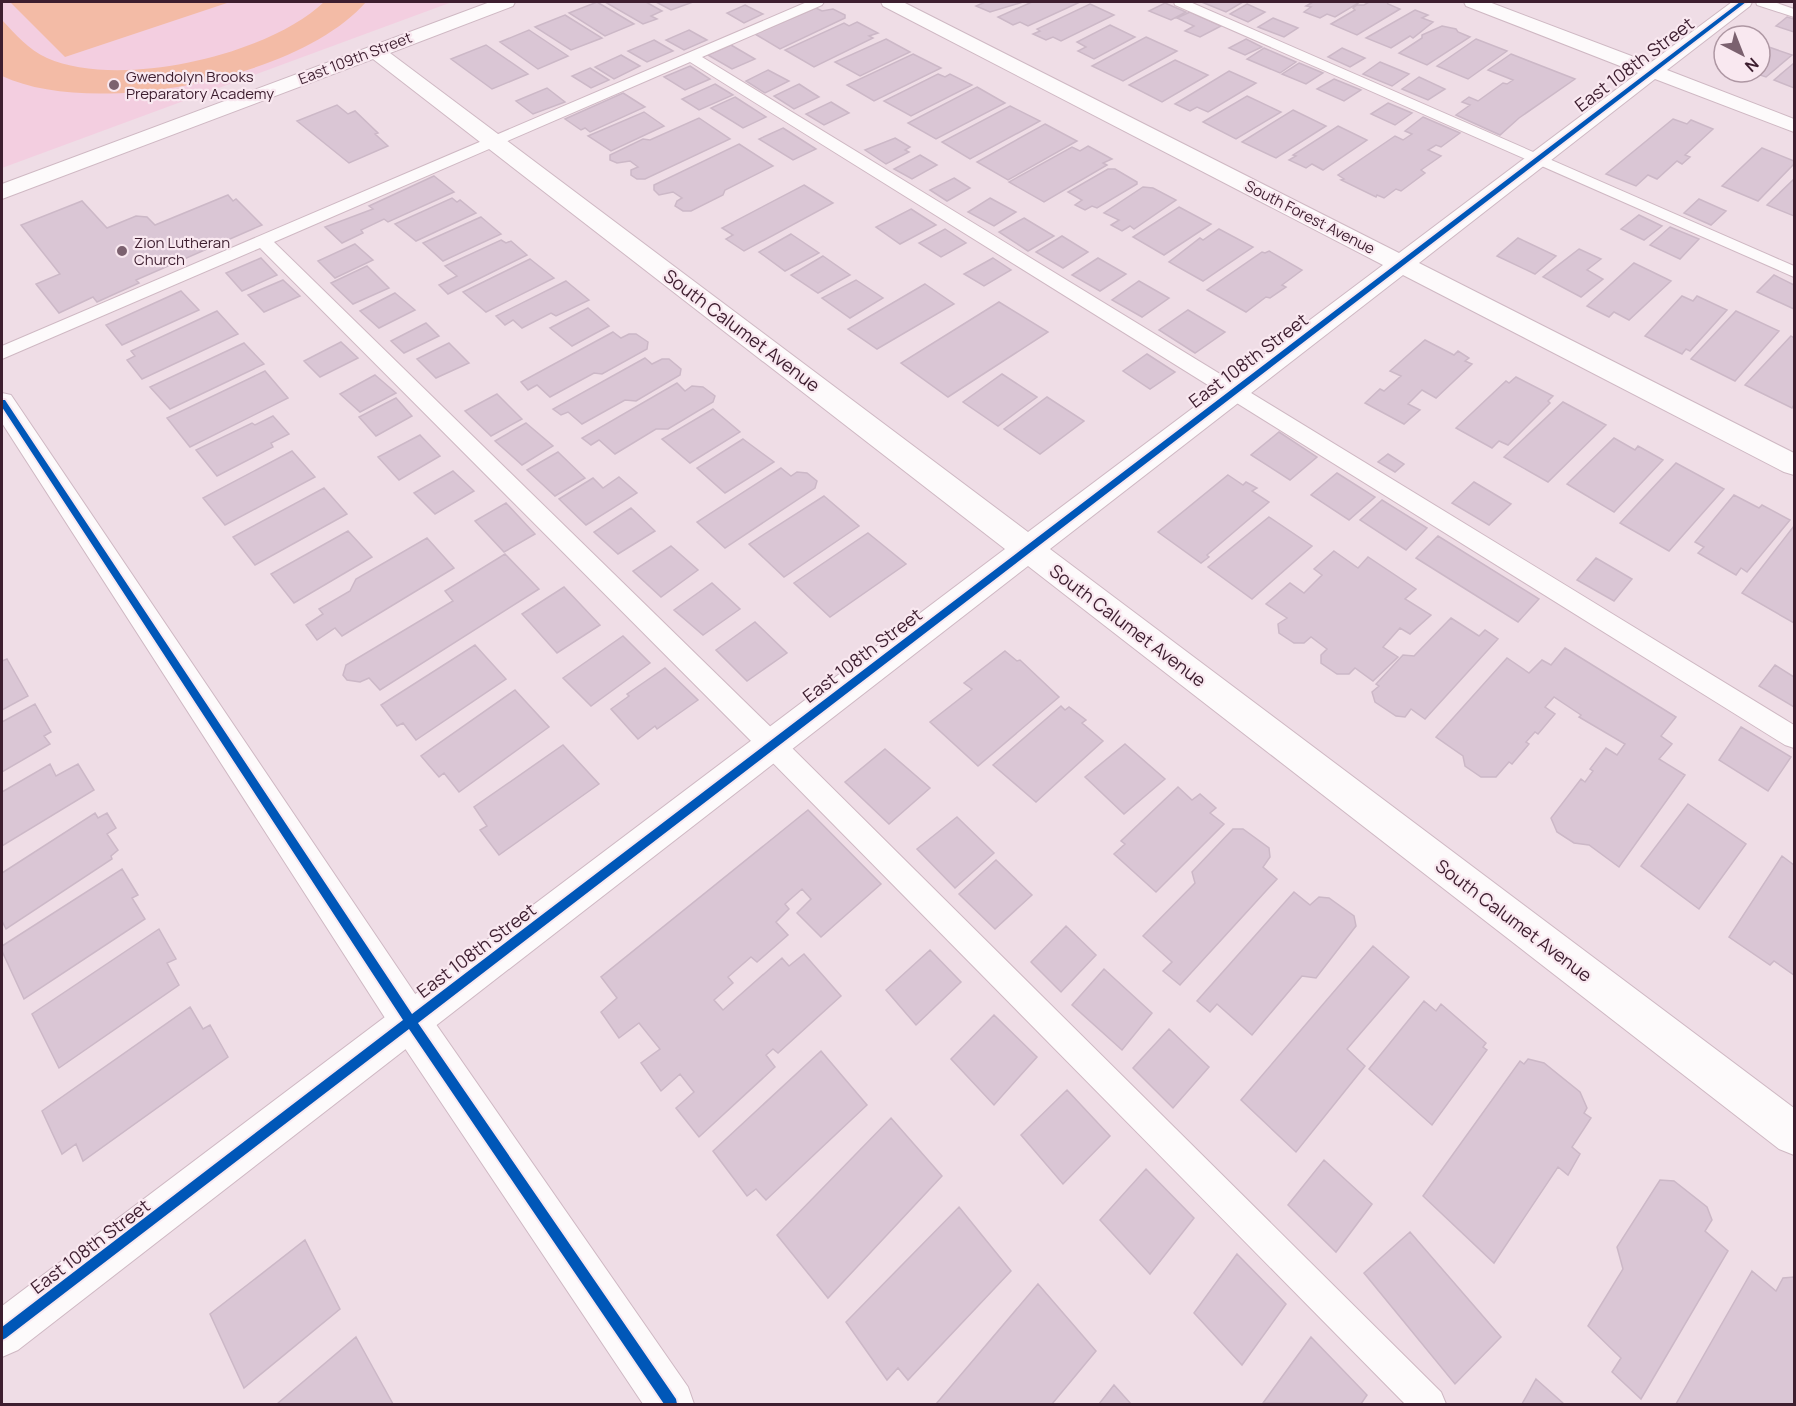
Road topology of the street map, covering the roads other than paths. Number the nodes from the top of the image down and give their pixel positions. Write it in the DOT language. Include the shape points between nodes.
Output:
graph roads {
  1 [pos="506,2"];
  2 [pos="817,2"];
  3 [pos="890,2"];
  4 [pos="1180,2"];
  5 [pos="1473,2"];
  6 [pos="1743,2"];
  7 [pos="1762,2"];
  8 [pos="1794,13"];
  9 [pos="375,51"];
  10 [pos="690,56"];
  11 [pos="1653,71"];
  12 [pos="1794,126"];
  13 [pos="494,141"];
  14 [pos="1538,159"];
  15 [pos="2,192"];
  16 [pos="263,241"];
  17 [pos="1401,263"];
  18 [pos="1794,272"];
  19 [pos="2,353"];
  20 [pos="1234,392"];
  21 [pos="2,402"];
  22 [pos="1794,465"];
  23 [pos="1028,549"];
  24 [pos="1794,737"];
  25 [pos="772,745"];
  26 [pos="410,1021"];
  27 [pos="1794,1134"];
  28 [pos="2,1334"];
  29 [pos="671,1404"];
  30 [pos="1429,1404"];
  1 -- 9 [label="street, East 109th Street"];
  2 -- 10 [label="lane"];
  3 -- 17 [label="street, South Forest Avenue"];
  4 -- 14 [label="lane"];
  5 -- 11 [label="street"];
  6 -- 11 [label="street, East 108th Street"];
  7 -- 8 [label="lane"];
  9 -- 13 [label="street, South Calumet Avenue"];
  9 -- 15 [label="street, East 109th Street"];
  10 -- 13 [label="lane"];
  10 -- 20 [label="lane"];
  11 -- 12 [label="street"];
  11 -- 14 [label="street, East 108th Street"];
  13 -- 16 [label="lane"];
  13 -- 23 [label="street, South Calumet Avenue"];
  14 -- 17 [label="street, East 108th Street"];
  14 -- 18 [label="lane"];
  16 -- 19 [label="lane"];
  16 -- 25 [label="lane"];
  17 -- 20 [label="street, East 108th Street"];
  17 -- 22 [label="street, South Forest Avenue"];
  20 -- 23 [label="street, East 108th Street"];
  20 -- 24 [label="lane"];
  21 -- 26 [label="street"];
  23 -- 25 [label="street, East 108th Street"];
  23 -- 27 [label="street, South Calumet Avenue"];
  25 -- 26 [label="street, East 108th Street"];
  25 -- 30 [label="lane"];
  26 -- 28 [label="street, East 108th Street"];
  26 -- 29 [label="street"];
}
